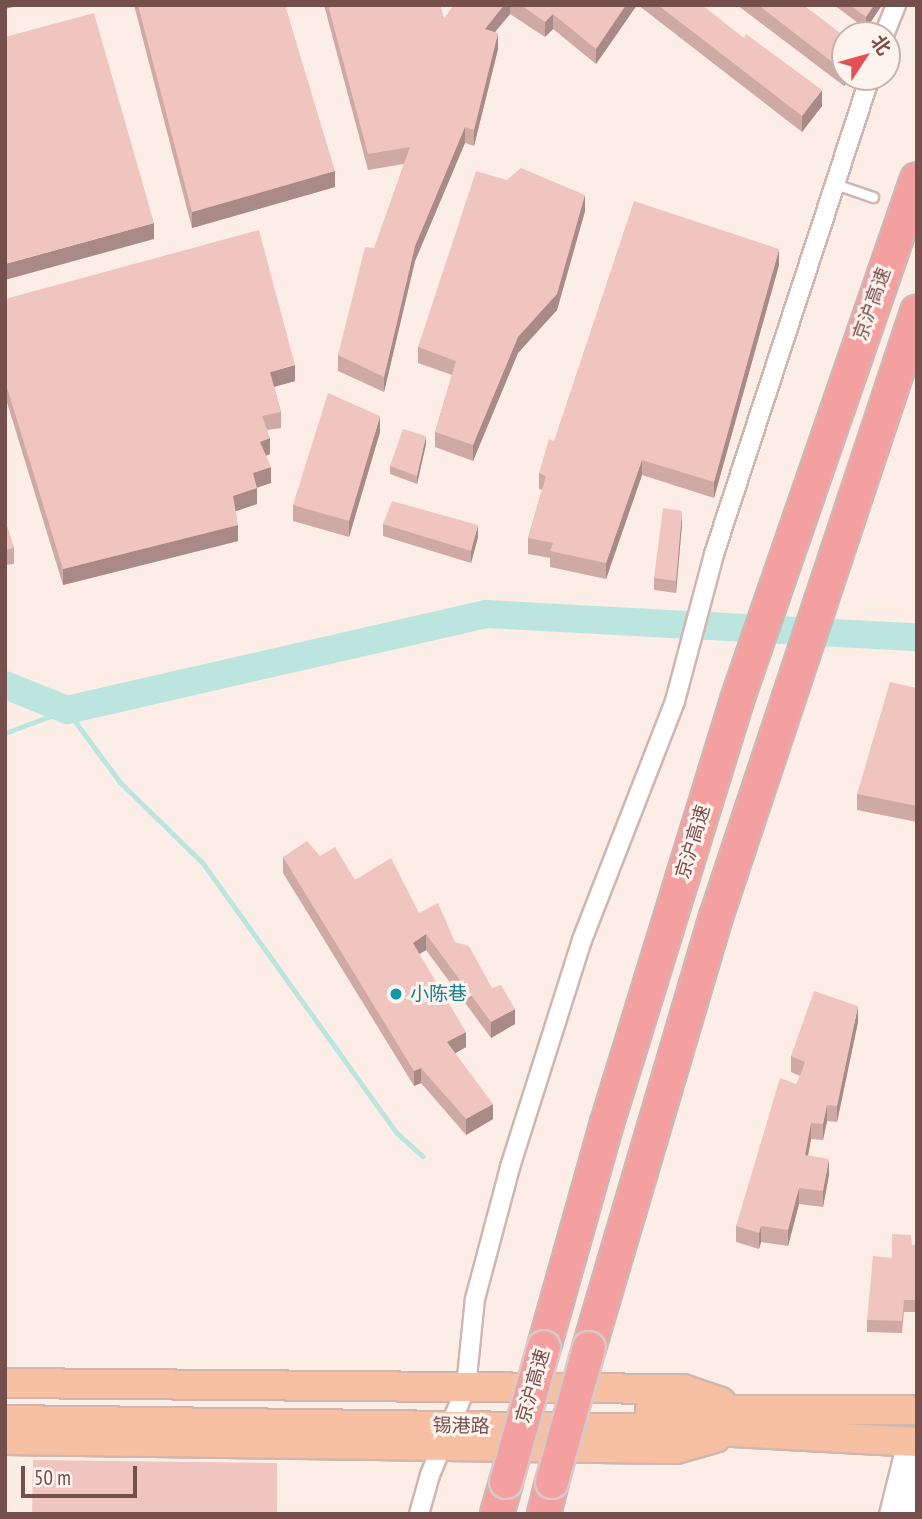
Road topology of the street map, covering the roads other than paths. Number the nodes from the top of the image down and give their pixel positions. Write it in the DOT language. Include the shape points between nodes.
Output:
graph roads {
  1 [pos="866,91"];
  2 [pos="917,179"];
  3 [pos="838,185"];
  4 [pos="873,197"];
  5 [pos="917,312"];
  6 [pos="5,1383"];
  7 [pos="5,1402"];
  8 [pos="917,1410"];
  9 [pos="455,1416"];
  10 [pos="5,1420"];
  11 [pos="732,1420"];
  12 [pos="5,1440"];
  13 [pos="914,1451"];
  14 [pos="419,1514"];
  15 [pos="497,1514"];
  16 [pos="544,1514"];
  17 [pos="890,1514"];
  18 [pos="905,1514"];
  1 -- 3 [label="street"];
  2 -- 15 [label="highway, 京沪高速, bridge" via="737,700 611,1110"];
  3 -- 4 [label="lane"];
  3 -- 9 [label="street" via="702,598 675,701 582,940 510,1167 475,1300"];
  5 -- 16 [label="highway, bridge" via="784,702"];
  6 -- 9 [label="main road"];
  7 -- 9 [label="main road, 锡港路"];
  8 -- 11 [label="main road"];
  9 -- 10 [label="main road, 锡港路"];
  9 -- 11 [label="main road" via="676,1449"];
  9 -- 11 [label="main road" via="683,1389"];
  9 -- 12 [label="main road"];
  9 -- 14 [label="street"];
  11 -- 13 [label="main road"];
  13 -- 17 [label="street"];
  13 -- 18 [label="street"];
}
